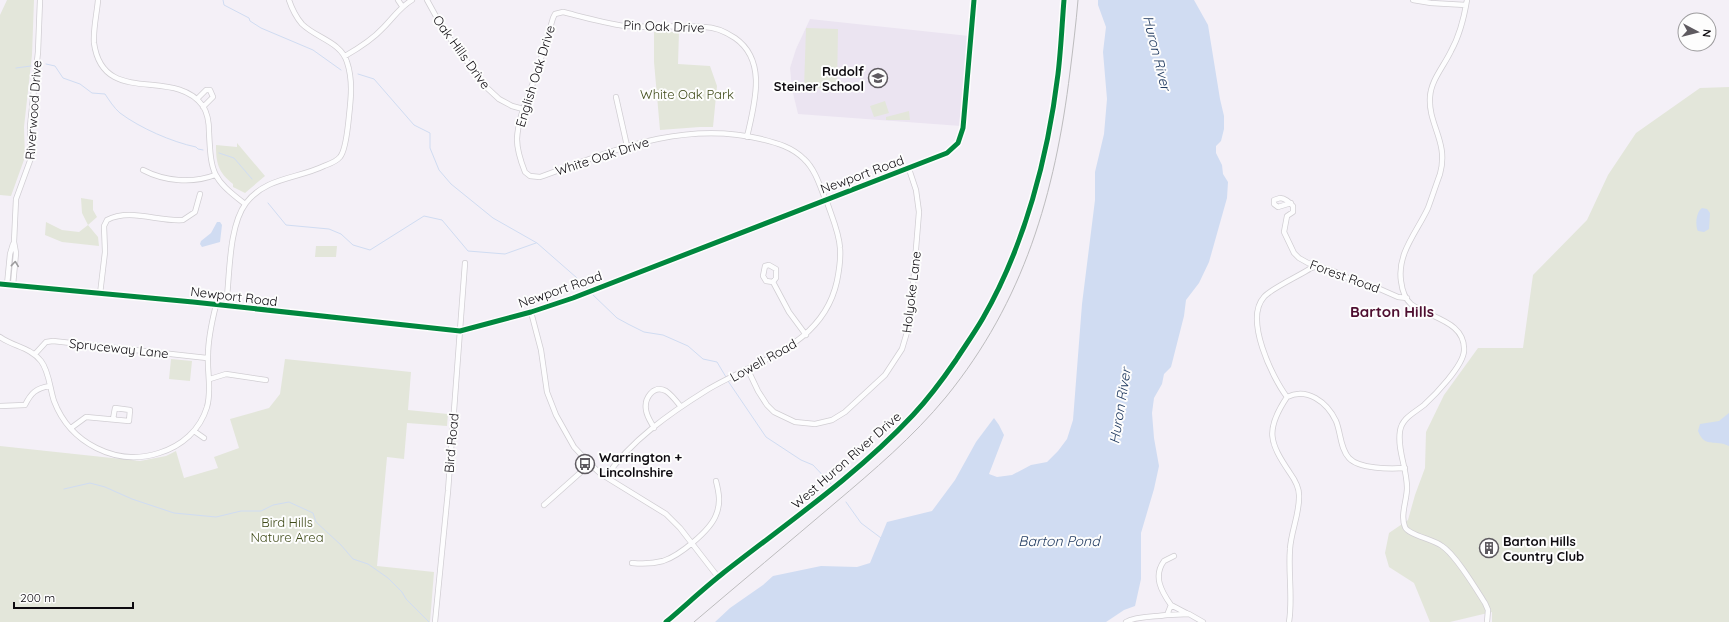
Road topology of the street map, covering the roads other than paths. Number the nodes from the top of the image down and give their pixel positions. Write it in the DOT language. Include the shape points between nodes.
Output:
graph roads {
  1 [pos="40,0"];
  2 [pos="98,0"];
  3 [pos="289,0"];
  4 [pos="398,0"];
  5 [pos="412,0"];
  6 [pos="427,0"];
  7 [pos="974,0"];
  8 [pos="1064,0"];
  9 [pos="1413,0"];
  10 [pos="1466,3"];
  11 [pos="402,6"];
  12 [pos="558,12"];
  13 [pos="345,56"];
  14 [pos="616,97"];
  15 [pos="197,99"];
  16 [pos="203,107"];
  17 [pos="523,109"];
  18 [pos="747,137"];
  19 [pos="627,146"];
  20 [pos="909,169"];
  21 [pos="142,170"];
  22 [pos="215,175"];
  23 [pos="540,177"];
  24 [pos="200,194"];
  25 [pos="825,199"];
  26 [pos="1291,203"];
  27 [pos="245,204"];
  28 [pos="465,263"];
  29 [pos="1318,266"];
  30 [pos="773,282"];
  31 [pos="0,284"];
  32 [pos="10,285"];
  33 [pos="100,294"];
  34 [pos="1407,298"];
  35 [pos="216,305"];
  36 [pos="226,306"];
  37 [pos="531,312"];
  38 [pos="460,331"];
  39 [pos="806,335"];
  40 [pos="0,337"];
  41 [pos="35,354"];
  42 [pos="207,358"];
  43 [pos="748,370"];
  44 [pos="210,379"];
  45 [pos="266,380"];
  46 [pos="50,386"];
  47 [pos="1287,397"];
  48 [pos="0,406"];
  49 [pos="681,408"];
  50 [pos="113,419"];
  51 [pos="71,428"];
  52 [pos="654,428"];
  53 [pos="194,431"];
  54 [pos="204,438"];
  55 [pos="590,464"];
  56 [pos="1405,468"];
  57 [pos="606,477"];
  58 [pos="716,481"];
  59 [pos="544,505"];
  60 [pos="691,542"];
  61 [pos="1174,556"];
  62 [pos="632,563"];
  63 [pos="718,577"];
  64 [pos="1171,605"];
  65 [pos="1188,614"];
  66 [pos="1167,615"];
  67 [pos="435,622"];
  68 [pos="666,622"];
  69 [pos="1126,622"];
  70 [pos="1203,622"];
  71 [pos="1289,622"];
  72 [pos="1487,622"];
  1 -- 32 [label="street, Riverwood Drive" via="38,52 30,126 31,158 16,199 14,242 10,254"];
  2 -- 15 [label="street" via="94,41 105,69 112,76 126,83 179,89"];
  3 -- 13 [label="street" via="302,23 331,42"];
  4 -- 11 [label="street"];
  5 -- 11 [label="street"];
  6 -- 17 [label="street, Oak Hills Drive" via="443,29 485,86 499,99"];
  7 -- 20 [label="street, Newport Road" via="964,119 960,138 947,153"];
  8 -- 63 [label="street, West Huron River Drive" via="1056,83 1040,172 1017,244 984,317 938,386 902,427 794,520"];
  9 -- 10 [label="street"];
  10 -- 34 [label="street" via="1458,36 1430,94 1431,109 1442,144 1443,160 1428,208 1408,244 1401,264 1401,282"];
  11 -- 13 [label="street" via="370,40"];
  12 -- 17 [label="street, English Oak Drive" via="555,14"];
  12 -- 18 [label="street, Pin Oak Drive" via="625,26 704,27 729,34 747,50 756,72"];
  13 -- 27 [label="street" via="352,82 347,132 341,157 315,170 270,183"];
  14 -- 19 [label="street"];
  15 -- 16 [label="street"];
  15 -- 16 [label="street" via="206,90 210,90 213,97"];
  16 -- 22 [label="street" via="209,123 211,161"];
  17 -- 23 [label="street, English Oak Drive" via="517,141 519,157 525,172 530,176"];
  18 -- 19 [label="street, White Oak Drive" via="687,135"];
  18 -- 25 [label="street, White Oak Drive" via="790,148 806,160"];
  19 -- 23 [label="street, White Oak Drive"];
  20 -- 25 [label="street, Newport Road"];
  20 -- 43 [label="street, Holyoke Lane" via="916,190 919,212 910,322 902,349 885,375 845,412 832,420 815,424 794,422 774,412 767,405"];
  21 -- 22 [label="street" via="165,178 203,180"];
  22 -- 27 [label="street" via="223,186"];
  24 -- 33 [label="street" via="195,212 183,220 120,216 113,217 105,223 105,252"];
  25 -- 37 [label="street, Newport Road"];
  25 -- 39 [label="street, Lowell Road" via="840,242 841,259 835,292 818,322"];
  26 -- 29 [label="street, Forest Road" via="1294,209 1286,220 1286,239 1299,258"];
  27 -- 36 [label="street" via="239,214 235,230"];
  28 -- 38 [label="street, Bird Road"];
  29 -- 34 [label="street, Forest Road" via="1398,297"];
  29 -- 47 [label="street" via="1264,296 1259,305 1259,334 1272,374"];
  30 -- 39 [label="street" via="789,312"];
  31 -- 32 [label="street, Newport Road"];
  32 -- 33 [label="street, Newport Road"];
  33 -- 35 [label="street, Newport Road"];
  34 -- 56 [label="street" via="1412,304 1452,326 1460,336 1464,354 1461,362 1433,397 1404,420 1400,429 1400,440"];
  35 -- 36 [label="street, Newport Road"];
  35 -- 42 [label="street"];
  36 -- 38 [label="street, Newport Road"];
  37 -- 38 [label="street, Newport Road"];
  37 -- 55 [label="street" via="542,350 547,392 556,415 574,447"];
  38 -- 67 [label="street, Bird Road"];
  39 -- 43 [label="street, Lowell Road"];
  40 -- 41 [label="street"];
  41 -- 42 [label="street, Spruceway Lane" via="46,342 53,341"];
  41 -- 46 [label="street" via="43,362"];
  42 -- 44 [label="street"];
  43 -- 49 [label="street, Lowell Road" via="729,378"];
  44 -- 45 [label="street" via="226,374"];
  44 -- 53 [label="street" via="207,407"];
  46 -- 48 [label="street" via="40,387 34,391 25,405"];
  46 -- 51 [label="street" via="57,408"];
  47 -- 56 [label="street" via="1298,392 1320,401 1336,421 1346,454 1357,464"];
  47 -- 71 [label="street" via="1275,418 1272,438 1278,456 1298,487 1299,496 1290,550"];
  49 -- 52 [label="street, Lowell Road"];
  49 -- 52 [label="street" via="665,391 653,391 645,404"];
  50 -- 50 [label="street" via="129,421 130,410 115,408"];
  50 -- 51 [label="street" via="86,417"];
  51 -- 53 [label="street" via="84,441 107,454 137,458 168,450 181,443"];
  52 -- 57 [label="street, Lowell Road" via="623,455"];
  53 -- 54 [label="street"];
  55 -- 57 [label="street"];
  55 -- 59 [label="street"];
  56 -- 72 [label="street" via="1407,486 1404,526 1412,533 1434,540 1451,554 1486,603"];
  57 -- 60 [label="street" via="666,514"];
  58 -- 60 [label="street" via="720,498 716,515 704,533"];
  60 -- 62 [label="street" via="664,561"];
  60 -- 63 [label="street"];
  61 -- 64 [label="street" via="1164,561 1158,574 1159,583"];
  63 -- 68 [label="street, West Huron River Drive"];
  64 -- 65 [label="street"];
  64 -- 66 [label="street"];
  65 -- 66 [label="street"];
  65 -- 70 [label="street"];
  66 -- 69 [label="street" via="1134,618"];
}
